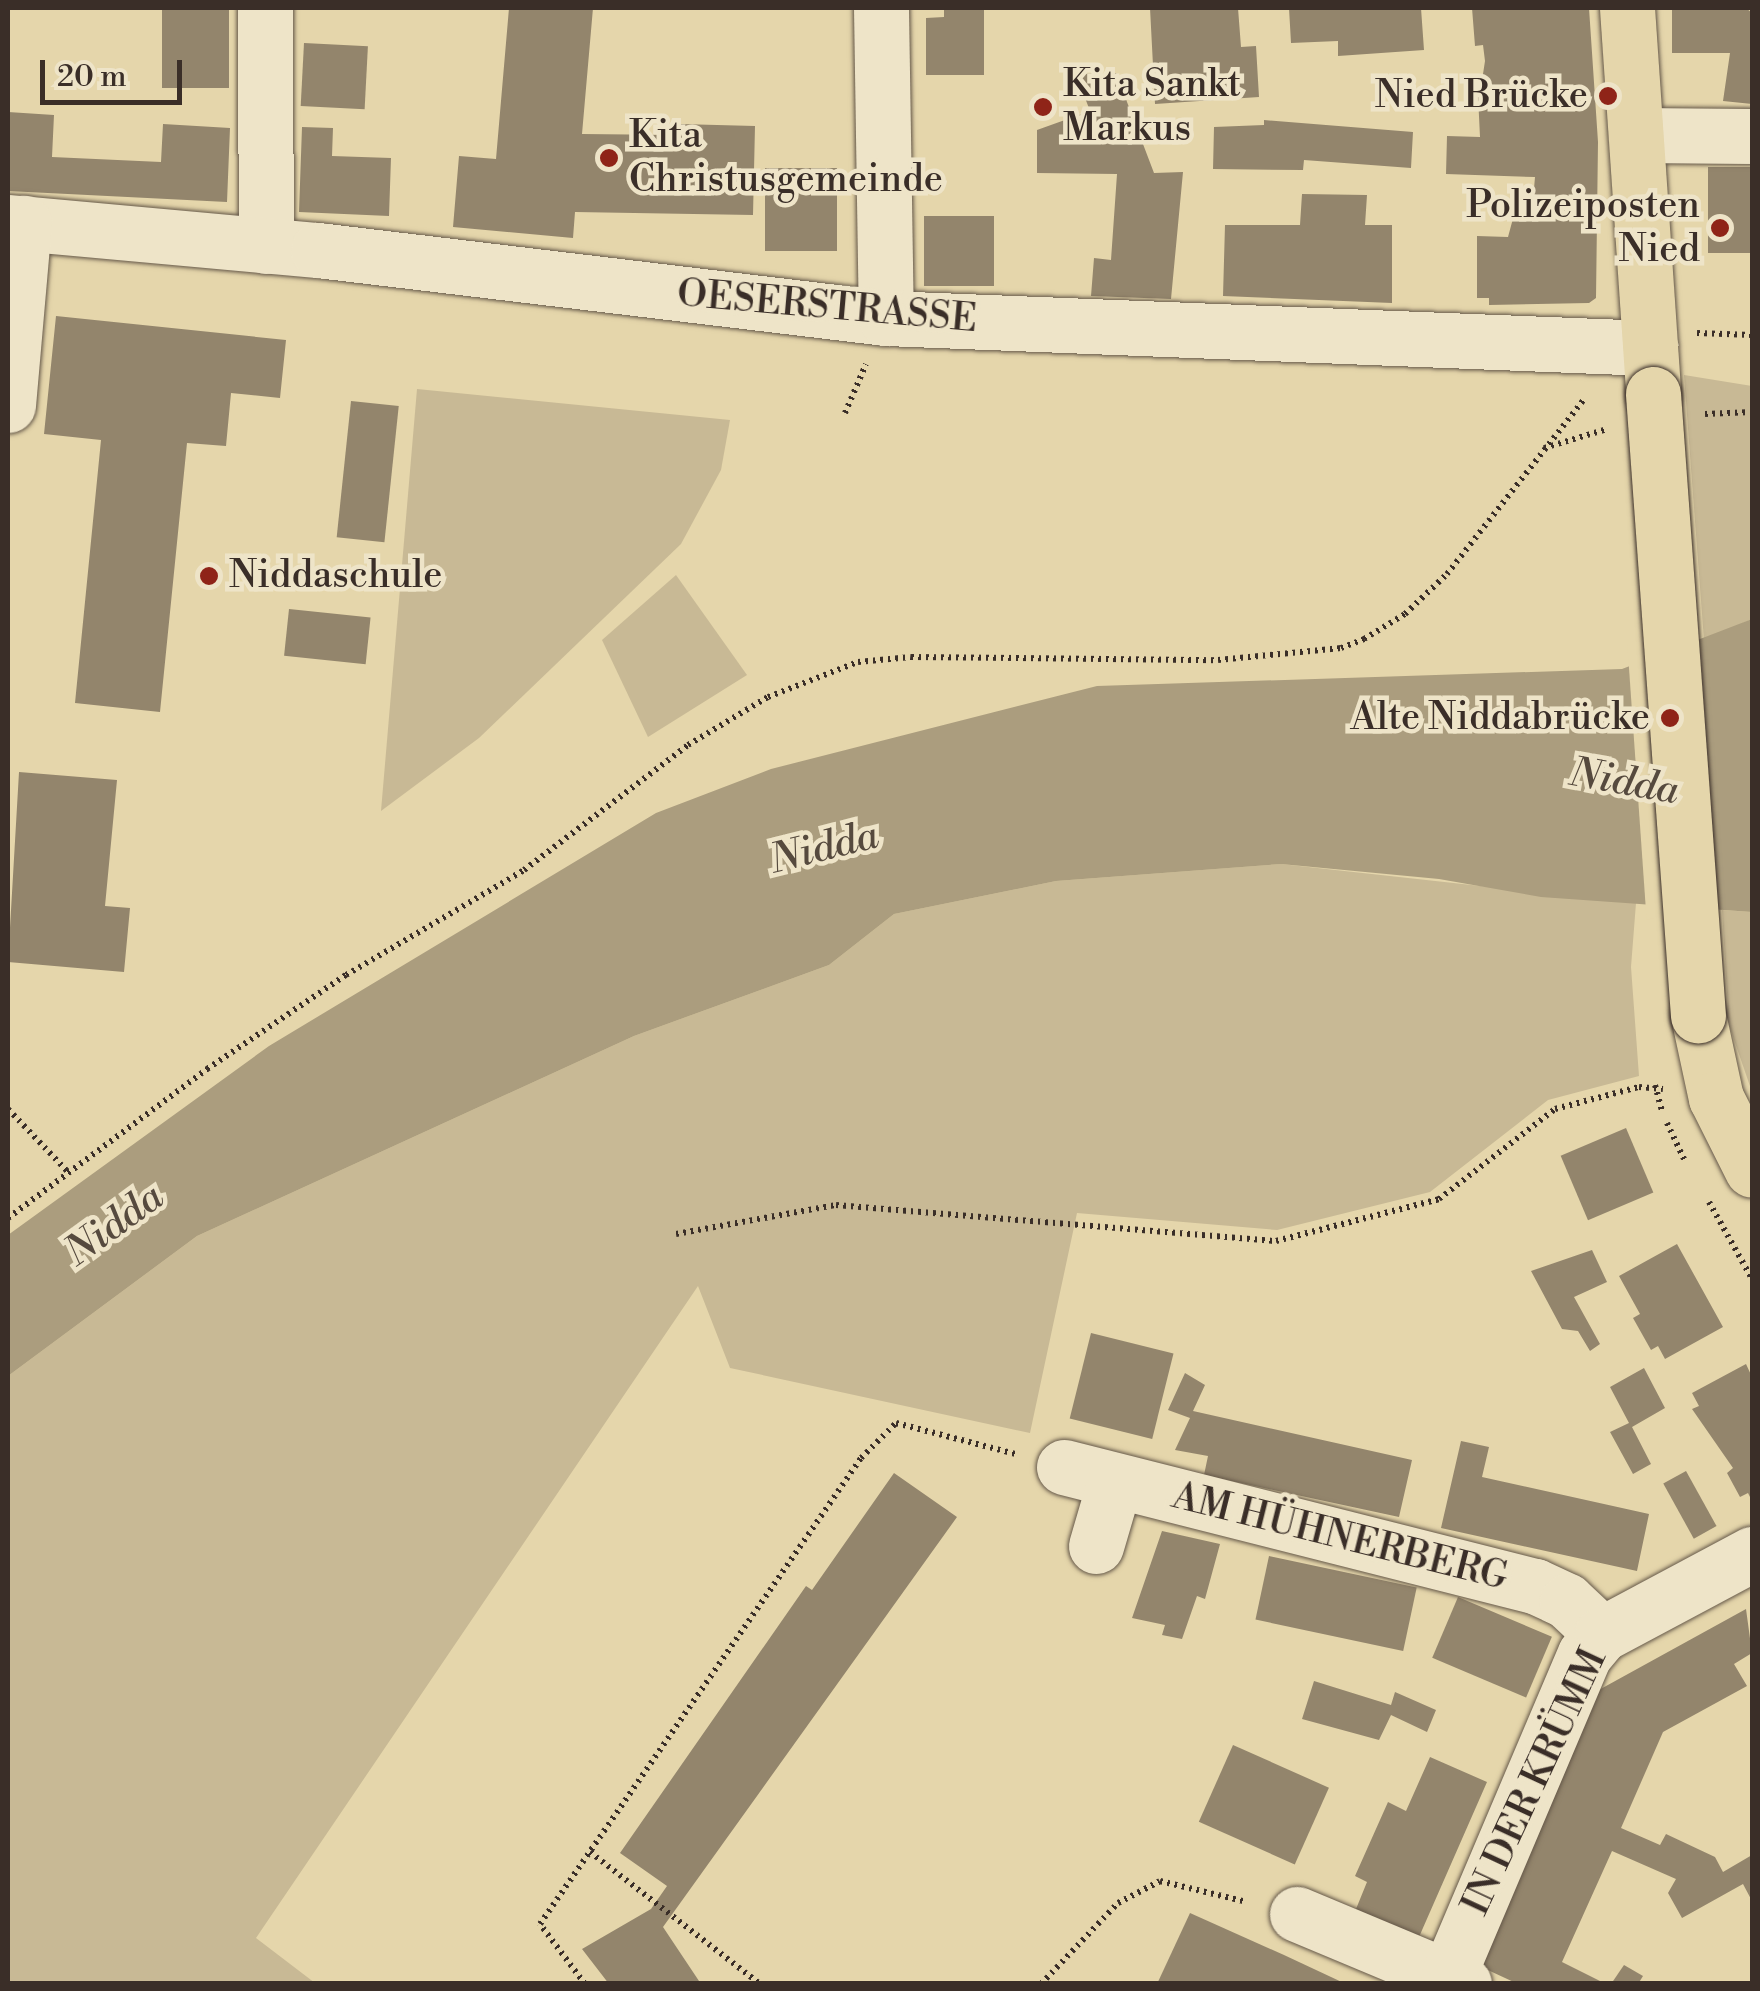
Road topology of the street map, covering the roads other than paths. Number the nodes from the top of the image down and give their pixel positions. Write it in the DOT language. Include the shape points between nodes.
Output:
graph roads {
  1 [pos="265,8"];
  2 [pos="882,8"];
  3 [pos="1626,8"];
  4 [pos="1636,135"];
  5 [pos="1752,136"];
  6 [pos="16,223"];
  7 [pos="266,246"];
  8 [pos="886,318"];
  9 [pos="1656,383"];
  10 [pos="8,405"];
  11 [pos="1752,1170"];
  12 [pos="1096,1546"];
  13 [pos="1752,1554"];
  14 [pos="1602,1634"];
  15 [pos="1297,1914"];
  16 [pos="1456,1980"];
  1 -- 7 [label="street"];
  2 -- 8 [label="street"];
  3 -- 4 [label="main road"];
  4 -- 5 [label="street"];
  4 -- 9 [label="main road"];
  6 -- 7 [label="street, OESERSTRASSE"];
  6 -- 10 [label="street"];
  7 -- 8 [label="street, OESERSTRASSE"];
  8 -- 9 [label="street, OESERSTRASSE"];
  9 -- 11 [label="main road, bridge" via="1698,1014 1716,1098"];
  12 -- 14 [label="street, AM HÜHNERBERG" via="1090,1474 1535,1586 1567,1600"];
  13 -- 14 [label="street, IN DER KRÜMM"];
  14 -- 16 [label="street, IN DER KRÜMM" via="1576,1675"];
  15 -- 16 [label="street"];
}
